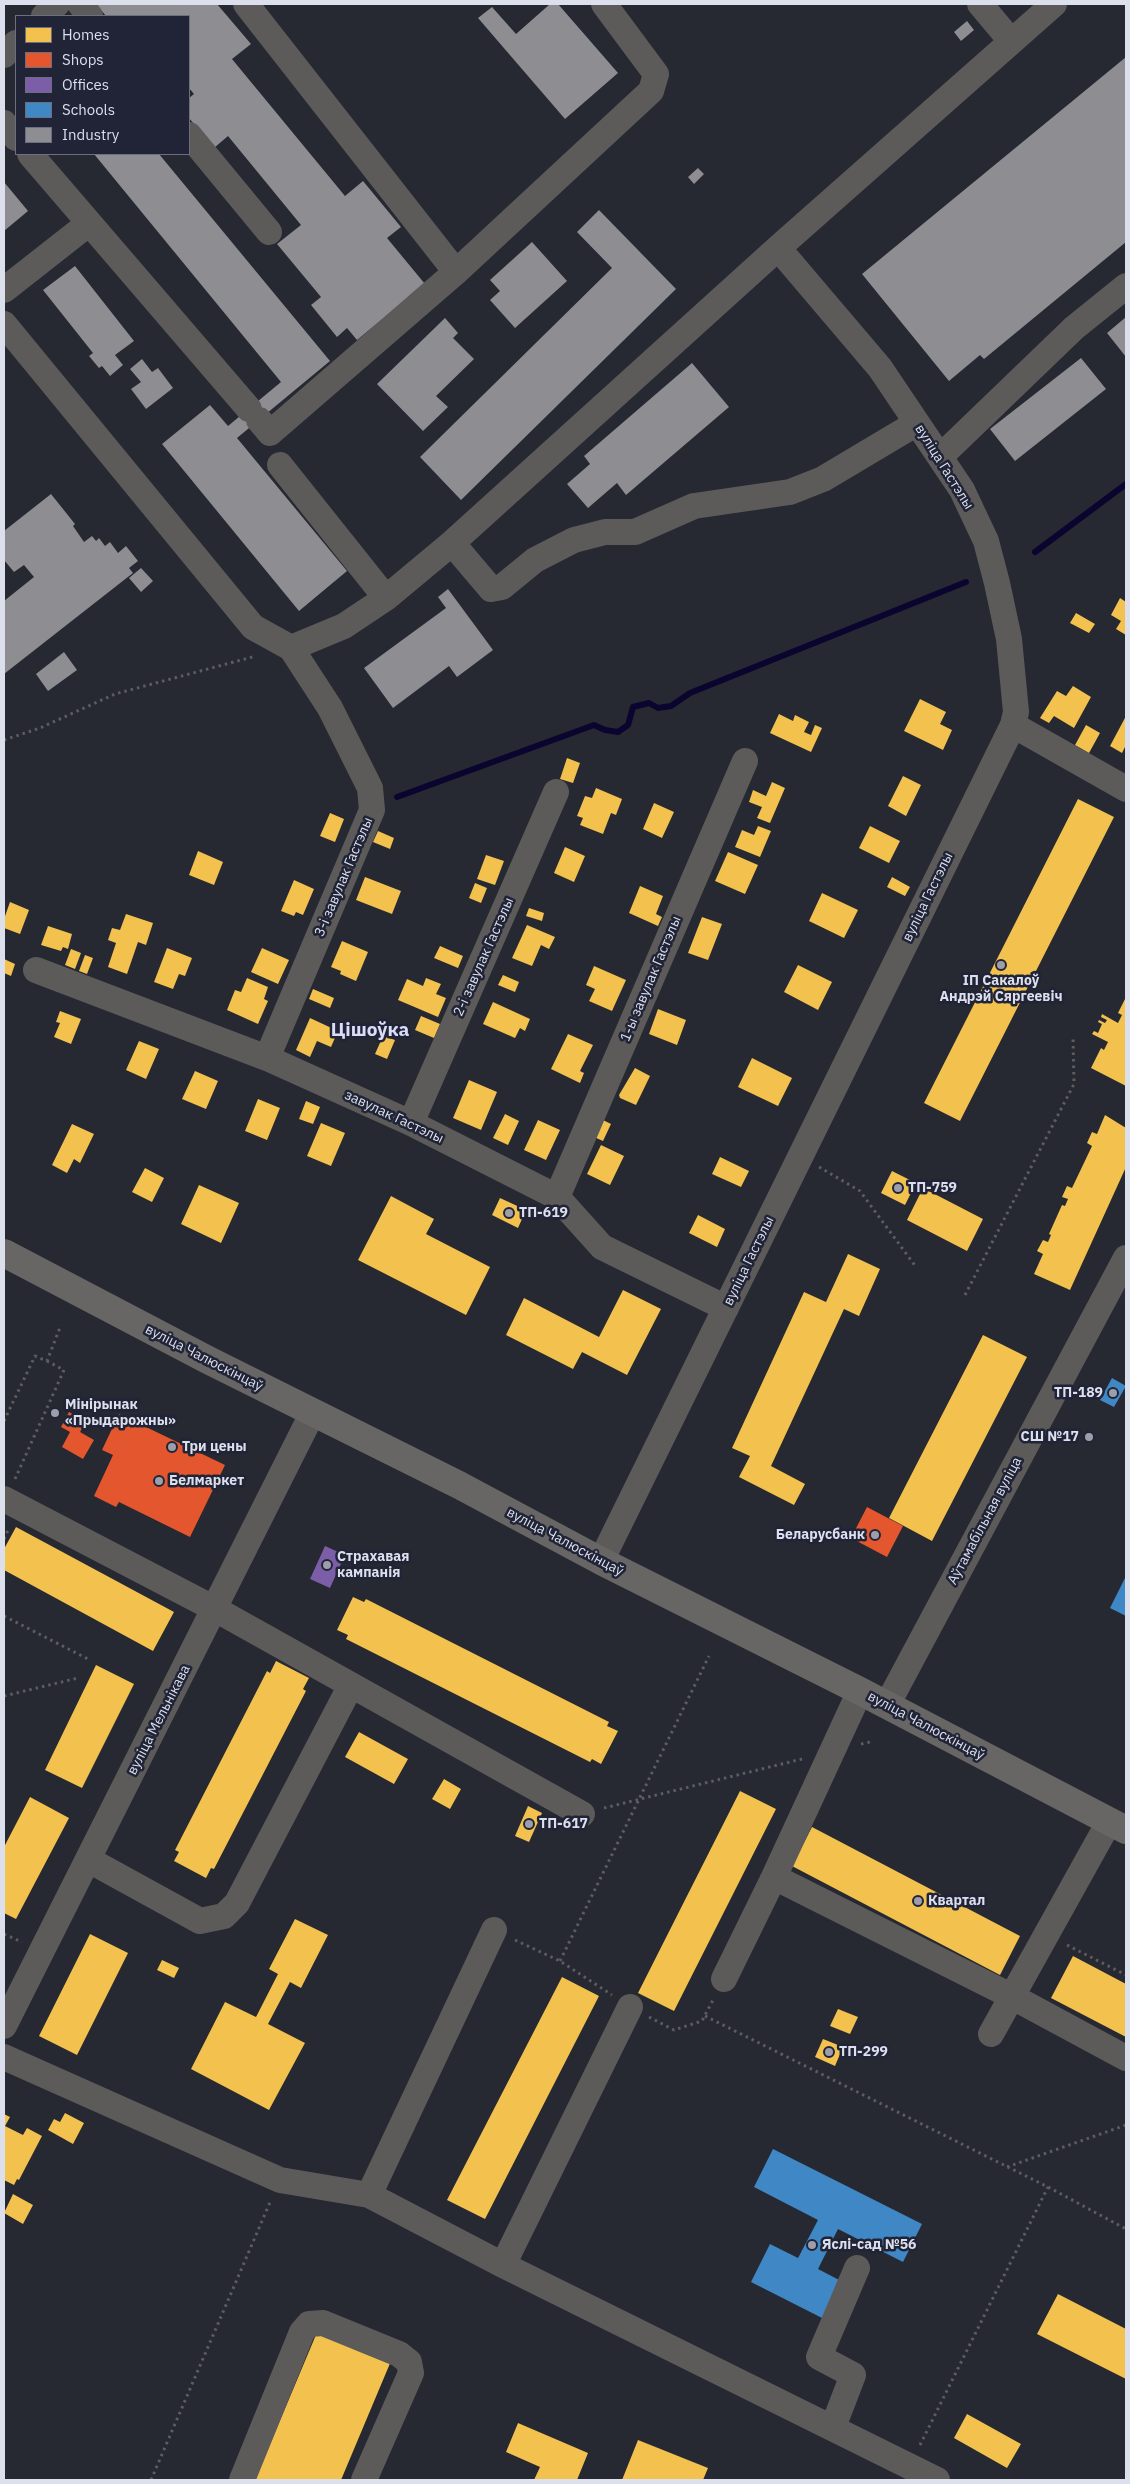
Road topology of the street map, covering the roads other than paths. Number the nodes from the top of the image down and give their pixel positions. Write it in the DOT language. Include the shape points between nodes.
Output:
graph roads {
  1 [pos="57,4"];
  2 [pos="80,4"];
  3 [pos="246,4"];
  4 [pos="604,4"];
  5 [pos="980,4"];
  6 [pos="1054,4"];
  7 [pos="45,15"];
  8 [pos="89,15"];
  9 [pos="1011,41"];
  10 [pos="15,44"];
  11 [pos="4,55"];
  12 [pos="4,122"];
  13 [pos="190,136"];
  14 [pos="15,137"];
  15 [pos="31,155"];
  16 [pos="88,224"];
  17 [pos="269,232"];
  18 [pos="778,248"];
  19 [pos="456,272"];
  20 [pos="1126,286"];
  21 [pos="4,290"];
  22 [pos="4,324"];
  23 [pos="917,423"];
  24 [pos="940,457"];
  25 [pos="280,464"];
  26 [pos="452,543"];
  27 [pos="386,598"];
  28 [pos="291,648"];
  29 [pos="1013,726"];
  30 [pos="745,761"];
  31 [pos="1126,789"];
  32 [pos="556,792"];
  33 [pos="36,970"];
  34 [pos="267,1058"];
  35 [pos="411,1123"];
  36 [pos="557,1197"];
  37 [pos="4,1253"];
  38 [pos="1126,1258"];
  39 [pos="726,1308"];
  40 [pos="313,1412"];
  41 [pos="5,1500"];
  42 [pos="601,1561"];
  43 [pos="215,1609"];
  44 [pos="351,1685"];
  45 [pos="860,1691"];
  46 [pos="887,1705"];
  47 [pos="582,1814"];
  48 [pos="1118,1826"];
  49 [pos="88,1860"];
  50 [pos="774,1877"];
  51 [pos="494,1930"];
  52 [pos="724,1979"];
  53 [pos="1011,1996"];
  54 [pos="630,2007"];
  55 [pos="4,2026"];
  56 [pos="991,2034"];
  57 [pos="4,2057"];
  58 [pos="1126,2058"];
  59 [pos="369,2195"];
  60 [pos="503,2265"];
  61 [pos="857,2268"];
  62 [pos="833,2427"];
  63 [pos="242,2480"];
  64 [pos="364,2480"];
  65 [pos="938,2480"];
  1 -- 7 [label="street"];
  2 -- 8 [label="street"];
  3 -- 19 [label="street"];
  4 -- 19 [label="street" via="656,74 651,91"];
  5 -- 9 [label="street"];
  6 -- 9 [label="street"];
  9 -- 18 [label="street"];
  10 -- 11 [label="street"];
  12 -- 14 [label="street"];
  13 -- 17 [label="street"];
  15 -- 16 [label="street"];
  16 -- 19 [label="street" via="270,432"];
  16 -- 21 [label="street"];
  18 -- 23 [label="street, вуліца Гастэлы" via="880,368"];
  18 -- 26 [label="street"];
  20 -- 24 [label="street" via="1074,328"];
  22 -- 28 [label="street" via="253,627"];
  23 -- 24 [label="street, вуліца Гастэлы"];
  23 -- 26 [label="street" via="823,479 790,492 694,506 634,532 605,532 574,540 535,560 502,587 491,588"];
  24 -- 29 [label="street, вуліца Гастэлы" via="962,490 986,541 1009,639 1016,712"];
  25 -- 27 [label="street"];
  26 -- 27 [label="street"];
  27 -- 28 [label="street" via="344,626"];
  28 -- 34 [label="street, 3-і завулак Гастэлы" via="330,708 370,788 372,810"];
  29 -- 31 [label="street"];
  29 -- 39 [label="street, вуліца Гастэлы"];
  30 -- 36 [label="street, 1-ы завулак Гастэлы"];
  32 -- 35 [label="street, 2-і завулак Гастэлы"];
  33 -- 34 [label="street, завулак Гастэлы"];
  34 -- 35 [label="street, завулак Гастэлы"];
  35 -- 36 [label="street, завулак Гастэлы"];
  36 -- 39 [label="street, завулак Гастэлы" via="602,1247"];
  37 -- 40 [label="main road, вуліца Чалюскінцаў"];
  38 -- 46 [label="street, Аўтамабільная вуліца"];
  39 -- 42 [label="street, вуліца Гастэлы"];
  40 -- 42 [label="main road, вуліца Чалюскінцаў"];
  40 -- 43 [label="street, вуліца Мельнікава"];
  41 -- 43 [label="street"];
  42 -- 45 [label="main road, вуліца Чалюскінцаў"];
  43 -- 44 [label="street"];
  43 -- 49 [label="street, вуліца Мельнікава"];
  44 -- 47 [label="street"];
  44 -- 49 [label="street" via="237,1903 224,1916 200,1920"];
  45 -- 46 [label="main road, вуліца Чалюскінцаў"];
  45 -- 50 [label="street"];
  46 -- 48 [label="main road, вуліца Чалюскінцаў"];
  48 -- 53 [label="street" via="1046,1934"];
  49 -- 55 [label="street, вуліца Мельнікава"];
  50 -- 52 [label="street"];
  50 -- 53 [label="street"];
  51 -- 59 [label="street"];
  53 -- 56 [label="street"];
  53 -- 58 [label="street"];
  54 -- 60 [label="street"];
  57 -- 59 [label="street" via="280,2180"];
  59 -- 60 [label="street"];
  60 -- 62 [label="street"];
  61 -- 62 [label="street" via="819,2357 853,2375"];
  62 -- 65 [label="street"];
  63 -- 64 [label="street" via="302,2332 310,2324 323,2323 399,2354 409,2362 411,2372"];
}
